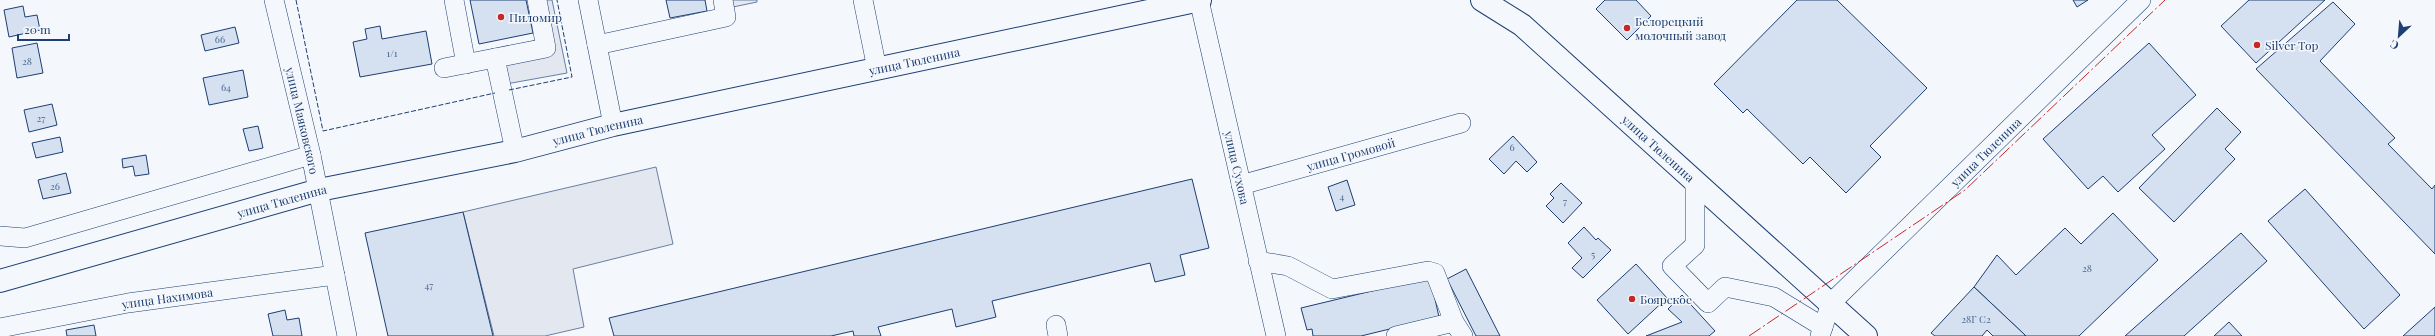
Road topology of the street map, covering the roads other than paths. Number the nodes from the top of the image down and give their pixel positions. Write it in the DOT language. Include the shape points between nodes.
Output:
graph roads {
  1 [pos="274,0"];
  2 [pos="454,0"];
  3 [pos="537,0"];
  4 [pos="588,0"];
  5 [pos="723,0"];
  6 [pos="863,0"];
  7 [pos="1199,0"];
  8 [pos="1482,0"];
  9 [pos="1496,0"];
  10 [pos="2141,0"];
  11 [pos="1138,6"];
  12 [pos="1522,25"];
  13 [pos="597,45"];
  14 [pos="496,58"];
  15 [pos="466,64"];
  16 [pos="444,68"];
  17 [pos="877,69"];
  18 [pos="1461,123"];
  19 [pos="613,125"];
  20 [pos="515,151"];
  21 [pos="311,155"];
  22 [pos="1695,181"];
  23 [pos="1241,185"];
  24 [pos="319,190"];
  25 [pos="0,236"];
  26 [pos="1258,261"];
  27 [pos="335,276"];
  28 [pos="0,281"];
  29 [pos="1831,303"];
  30 [pos="0,328"];
  31 [pos="1458,329"];
  32 [pos="1821,332"];
  33 [pos="347,336"];
  34 [pos="1276,336"];
  35 [pos="1396,336"];
  36 [pos="1866,336"];
  1 -- 21 [label="street, улица Маяковского"];
  2 -- 15 [label="street"];
  3 -- 14 [label="street" via="546,48"];
  4 -- 13 [label="street"];
  5 -- 13 [label="street" via="726,17"];
  6 -- 17 [label="street"];
  7 -- 11 [label="main road, улица Тюленина"];
  7 -- 23 [label="street, улица Сухова"];
  8 -- 12 [label="main road, улица Тюленина"];
  9 -- 12 [label="street, улица Тюленина"];
  10 -- 29 [label="street, улица Тюленина"];
  11 -- 17 [label="main road, улица Тюленина"];
  12 -- 22 [label="main road, улица Тюленина"];
  13 -- 19 [label="street"];
  14 -- 15 [label="street"];
  14 -- 20 [label="street"];
  15 -- 16 [label="street"];
  17 -- 19 [label="main road, улица Тюленина"];
  18 -- 23 [label="street, улица Громовой"];
  19 -- 20 [label="main road, улица Тюленина"];
  20 -- 24 [label="main road, улица Тюленина"];
  21 -- 24 [label="street, улица Маяковского"];
  21 -- 25 [label="street" via="25,238"];
  22 -- 29 [label="main road, улица Тюленина"];
  22 -- 32 [label="street" via="1695,245 1672,266 1708,303 1726,287 1774,297"];
  23 -- 26 [label="street, улица Сухова"];
  24 -- 27 [label="street, улица Маяковского"];
  24 -- 28 [label="main road, улица Тюленина"];
  26 -- 31 [label="street" via="1288,266 1332,289 1428,270 1435,273"];
  26 -- 34 [label="street, улица Сухова"];
  27 -- 30 [label="street, улица Нахимова" via="128,303"];
  27 -- 33 [label="street, улица Маяковского"];
  29 -- 32 [label="street"];
  29 -- 36 [label="main road, улица Тюленина"];
  31 -- 35 [label="street"];
}
